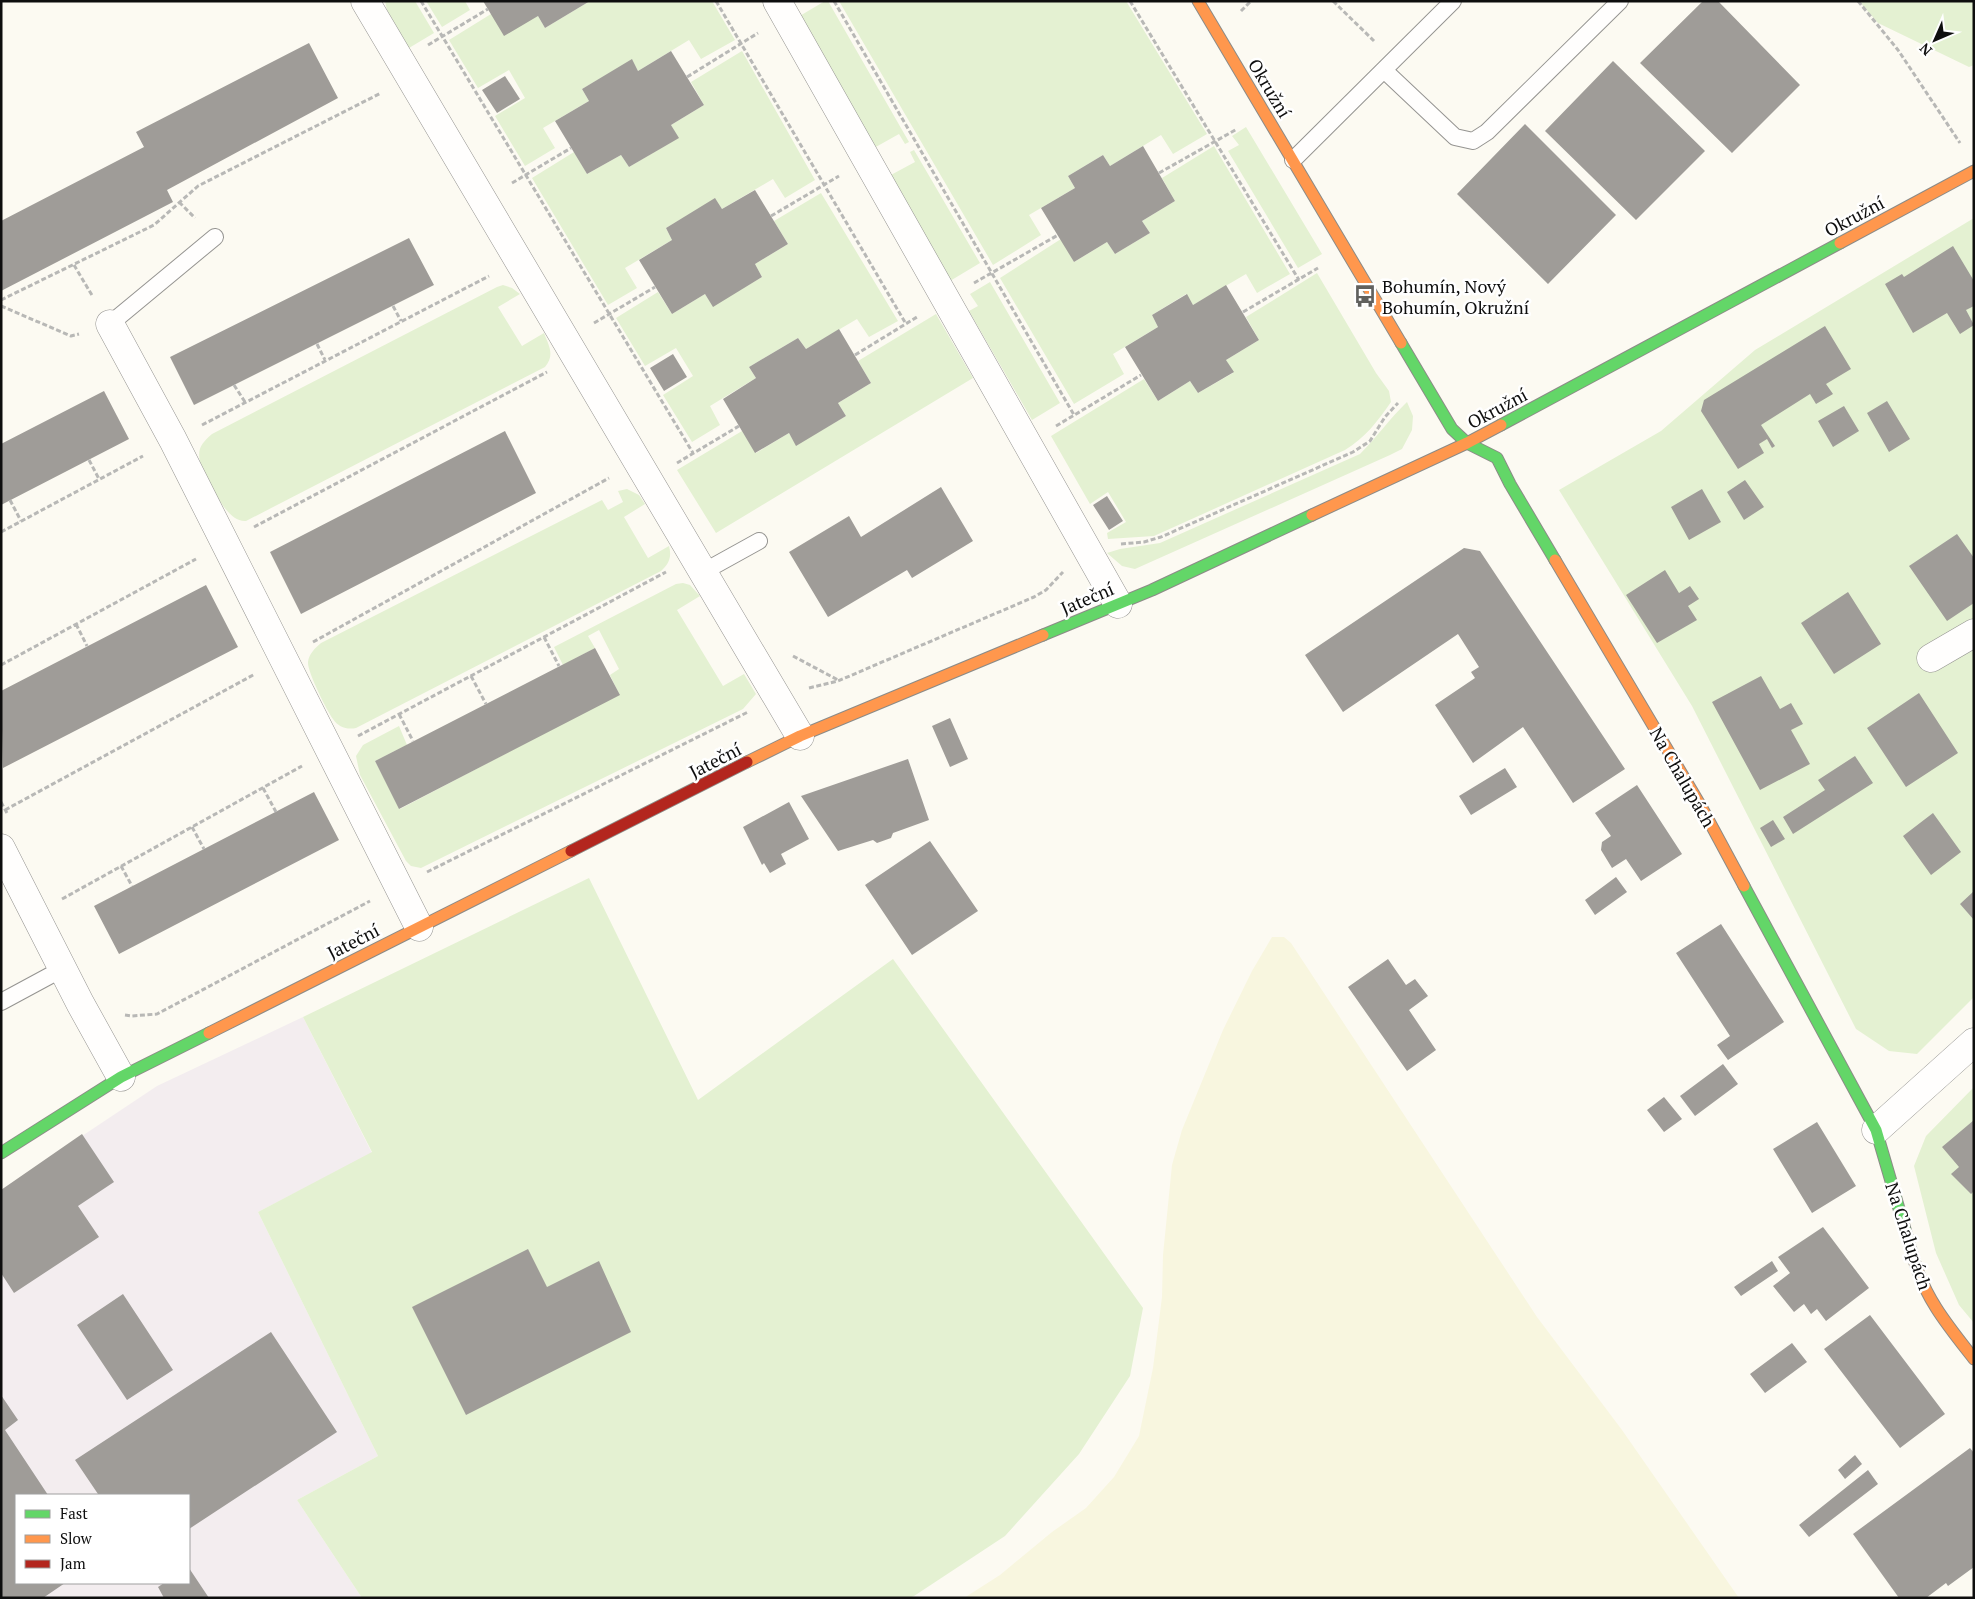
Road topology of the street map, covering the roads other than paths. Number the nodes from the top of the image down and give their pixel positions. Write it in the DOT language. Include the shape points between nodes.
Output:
graph roads {
  1 [pos="365,1"];
  2 [pos="1198,1"];
  3 [pos="1454,1"];
  4 [pos="1620,1"];
  5 [pos="781,9"];
  6 [pos="1389,66"];
  7 [pos="1293,160"];
  8 [pos="1974,171"];
  9 [pos="215,237"];
  10 [pos="110,324"];
  11 [pos="1467,443"];
  12 [pos="759,541"];
  13 [pos="699,564"];
  14 [pos="1118,604"];
  15 [pos="1974,633"];
  16 [pos="1931,658"];
  17 [pos="800,736"];
  18 [pos="1,848"];
  19 [pos="419,927"];
  20 [pos="64,968"];
  21 [pos="1,1002"];
  22 [pos="1974,1042"];
  23 [pos="121,1077"];
  24 [pos="1876,1130"];
  25 [pos="1,1154"];
  26 [pos="1974,1359"];
  1 -- 13 [label="street"];
  2 -- 7 [label="street, Okružní"];
  3 -- 6 [label="lane"];
  4 -- 6 [label="lane" via="1487,132 1473,141 1455,137"];
  5 -- 14 [label="street"];
  6 -- 7 [label="lane"];
  7 -- 11 [label="street, Okružní" via="1452,430"];
  8 -- 11 [label="street, Okružní"];
  9 -- 10 [label="lane"];
  10 -- 19 [label="street" via="173,440"];
  11 -- 14 [label="street, Jateční"];
  11 -- 24 [label="street, Na Chalupách" via="1497,458 1702,808"];
  12 -- 13 [label="lane"];
  13 -- 17 [label="street"];
  14 -- 17 [label="street, Jateční"];
  15 -- 16 [label="street"];
  17 -- 19 [label="street, Jateční"];
  18 -- 20 [label="street"];
  19 -- 23 [label="street, Jateční"];
  20 -- 21 [label="lane"];
  20 -- 23 [label="street"];
  22 -- 24 [label="street"];
  23 -- 25 [label="street, Jateční"];
  24 -- 26 [label="street, Na Chalupách" via="1920,1279 1937,1312"];
}
